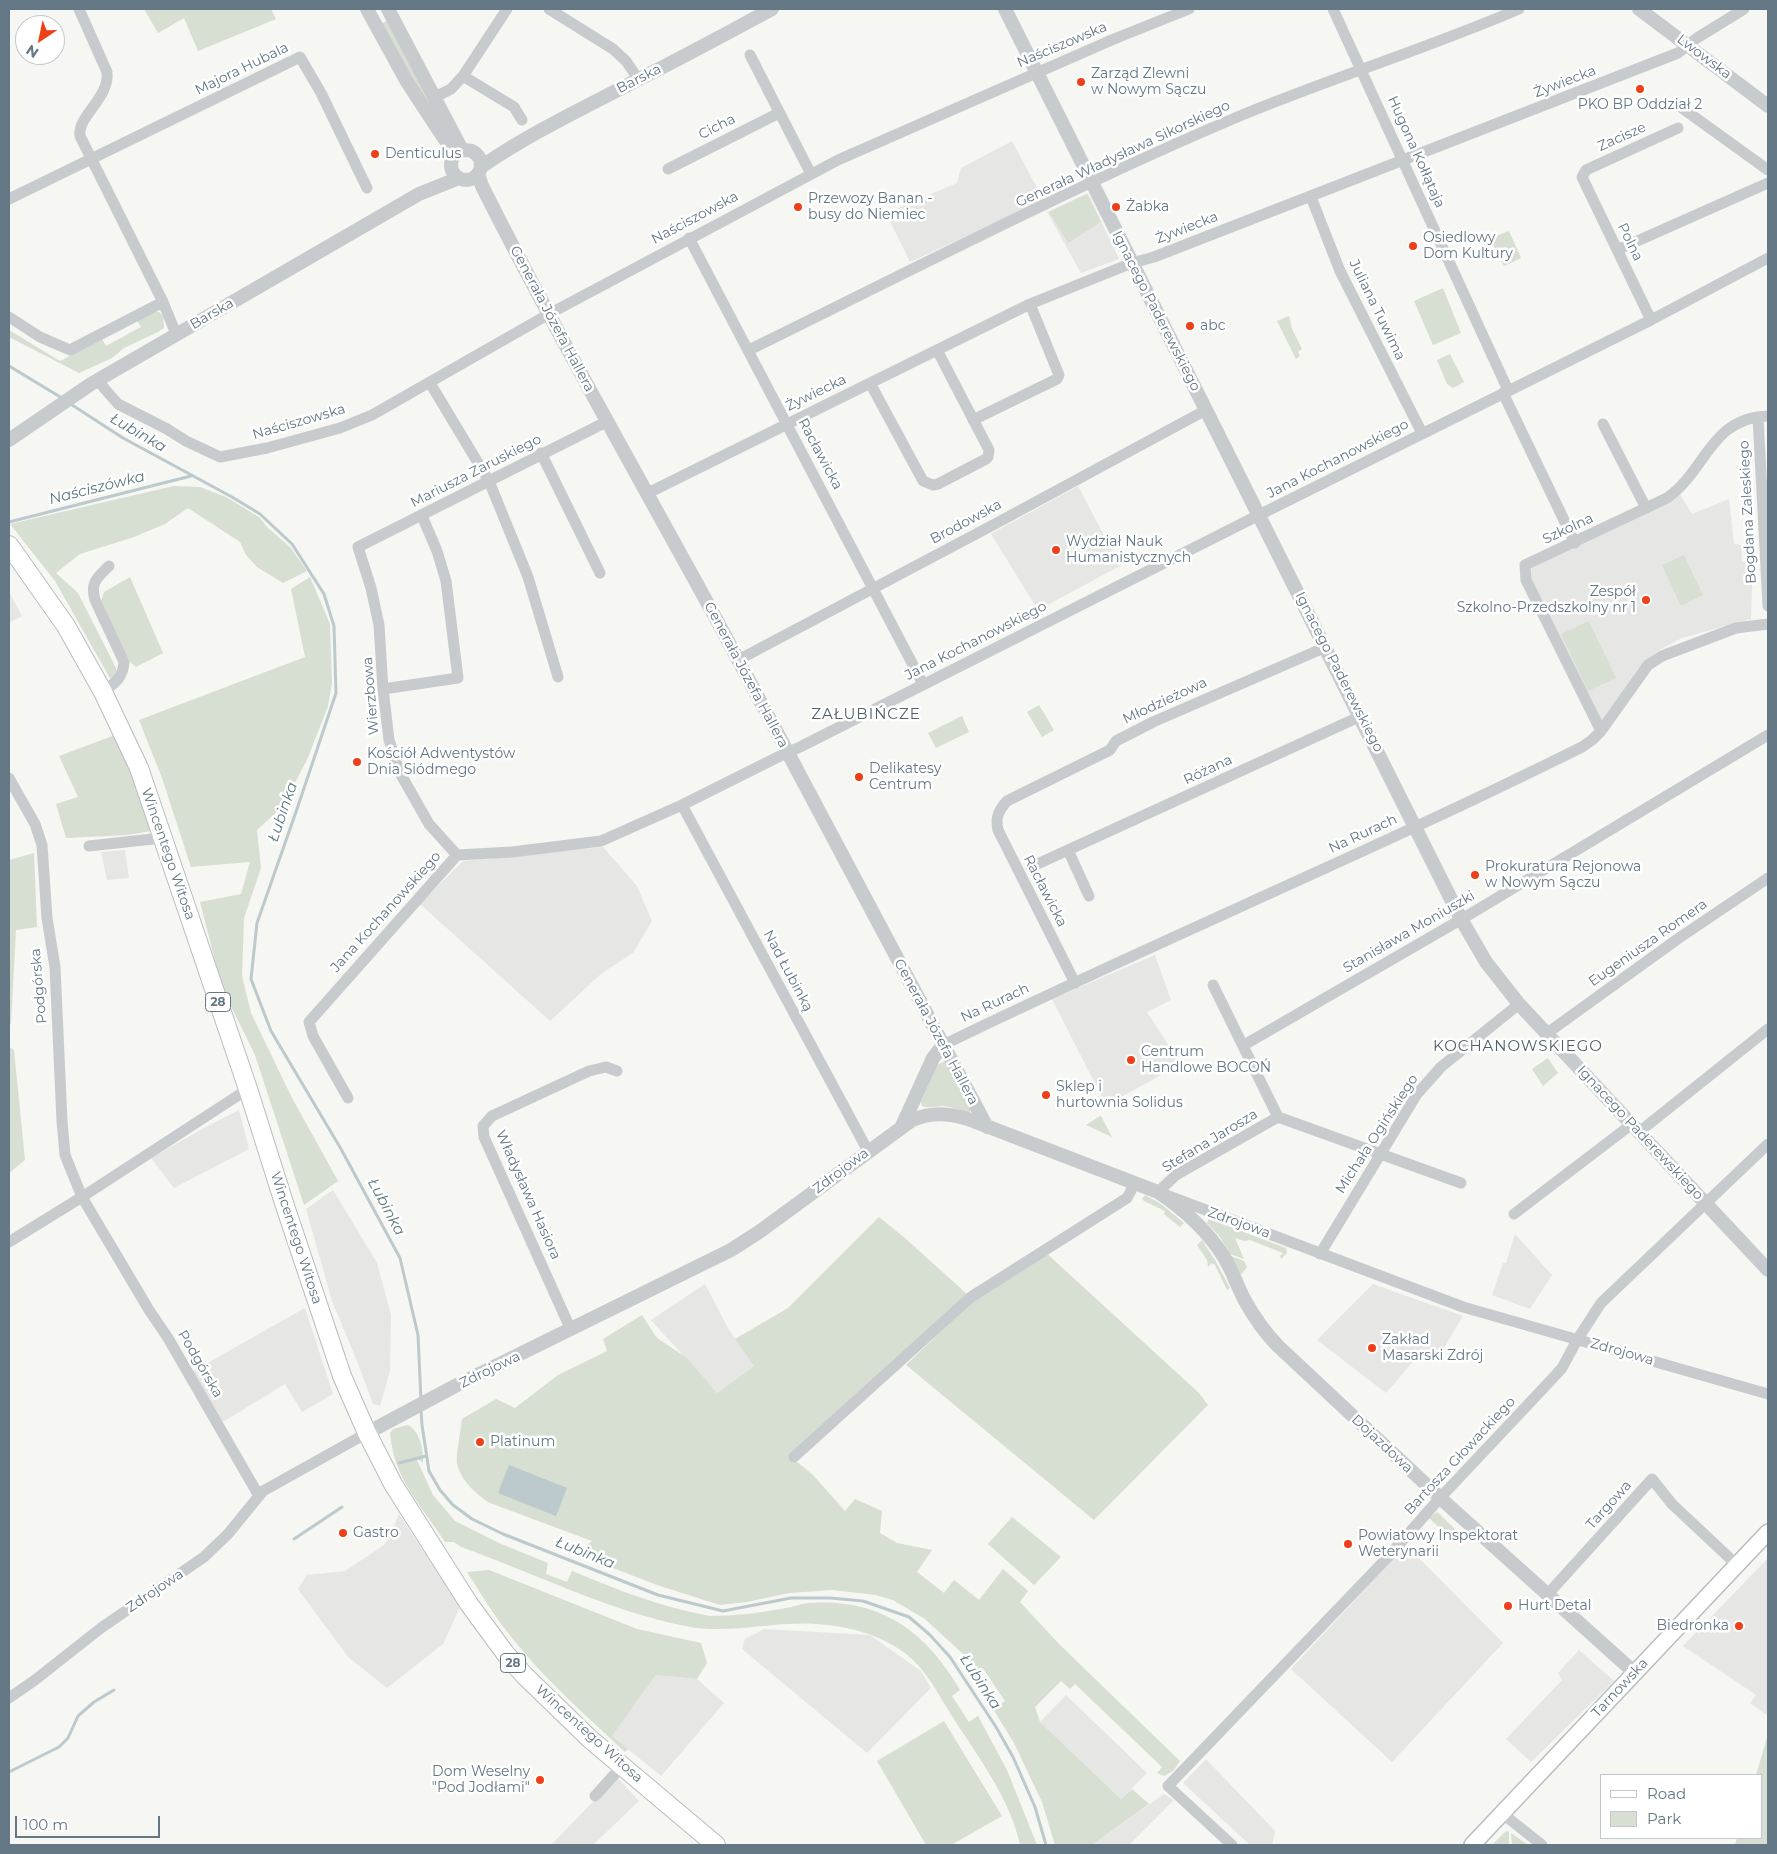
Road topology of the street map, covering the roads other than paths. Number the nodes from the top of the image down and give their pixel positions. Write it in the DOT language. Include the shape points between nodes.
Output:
graph roads {
  1 [pos="79,9"];
  2 [pos="367,9"];
  3 [pos="388,9"];
  4 [pos="507,9"];
  5 [pos="549,9"];
  6 [pos="772,9"];
  7 [pos="1005,9"];
  8 [pos="1189,9"];
  9 [pos="1333,9"];
  10 [pos="1519,9"];
  11 [pos="1639,9"];
  12 [pos="1744,9"];
  13 [pos="1689,46"];
  14 [pos="750,55"];
  15 [pos="1362,68"];
  16 [pos="1037,72"];
  17 [pos="463,76"];
  18 [pos="638,80"];
  19 [pos="436,97"];
  20 [pos="1768,106"];
  21 [pos="1682,108"];
  22 [pos="779,113"];
  23 [pos="522,120"];
  24 [pos="1678,128"];
  25 [pos="91,158"];
  26 [pos="1404,161"];
  27 [pos="466,166"];
  28 [pos="668,169"];
  29 [pos="1768,170"];
  30 [pos="811,174"];
  31 [pos="1582,177"];
  32 [pos="1091,182"];
  33 [pos="1768,183"];
  34 [pos="366,188"];
  35 [pos="1311,197"];
  36 [pos="9,199"];
  37 [pos="689,238"];
  38 [pos="1617,250"];
  39 [pos="1768,258"];
  40 [pos="1132,263"];
  41 [pos="163,302"];
  42 [pos="1030,304"];
  43 [pos="549,314"];
  44 [pos="9,316"];
  45 [pos="1650,320"];
  46 [pos="176,334"];
  47 [pos="749,350"];
  48 [pos="937,350"];
  49 [pos="94,382"];
  50 [pos="430,383"];
  51 [pos="870,383"];
  52 [pos="1506,392"];
  53 [pos="1206,410"];
  54 [pos="1763,417"];
  55 [pos="973,420"];
  56 [pos="608,421"];
  57 [pos="788,424"];
  58 [pos="1603,424"];
  59 [pos="1422,433"];
  60 [pos="9,440"];
  61 [pos="541,453"];
  62 [pos="489,481"];
  63 [pos="648,493"];
  64 [pos="1646,508"];
  65 [pos="1260,514"];
  66 [pos="422,516"];
  67 [pos="1575,543"];
  68 [pos="9,545"];
  69 [pos="358,548"];
  70 [pos="109,566"];
  71 [pos="600,573"];
  72 [pos="873,587"];
  73 [pos="1768,606"];
  74 [pos="1768,624"];
  75 [pos="1326,647"];
  76 [pos="738,660"];
  77 [pos="558,677"];
  78 [pos="923,684"];
  79 [pos="383,689"];
  80 [pos="103,692"];
  81 [pos="1361,716"];
  82 [pos="1601,731"];
  83 [pos="1768,735"];
  84 [pos="788,752"];
  85 [pos="9,778"];
  86 [pos="682,805"];
  87 [pos="999,811"];
  88 [pos="1416,826"];
  89 [pos="162,838"];
  90 [pos="89,846"];
  91 [pos="1068,850"];
  92 [pos="457,855"];
  93 [pos="1031,867"];
  94 [pos="1768,878"];
  95 [pos="1089,896"];
  96 [pos="1462,919"];
  97 [pos="1075,983"];
  98 [pos="1213,985"];
  99 [pos="1519,1004"];
  100 [pos="1768,1029"];
  101 [pos="1546,1034"];
  102 [pos="1244,1044"];
  103 [pos="943,1045"];
  104 [pos="617,1071"];
  105 [pos="248,1089"];
  106 [pos="348,1098"];
  107 [pos="1278,1117"];
  108 [pos="902,1126"];
  109 [pos="986,1127"];
  110 [pos="1635,1128"];
  111 [pos="1768,1144"];
  112 [pos="868,1151"];
  113 [pos="1380,1154"];
  114 [pos="1135,1183"];
  115 [pos="1461,1183"];
  116 [pos="1158,1192"];
  117 [pos="82,1197"];
  118 [pos="1705,1203"];
  119 [pos="1514,1214"];
  120 [pos="9,1242"];
  121 [pos="1320,1254"];
  122 [pos="1768,1270"];
  123 [pos="571,1330"];
  124 [pos="1577,1340"];
  125 [pos="1768,1394"];
  126 [pos="367,1433"];
  127 [pos="794,1457"];
  128 [pos="258,1496"];
  129 [pos="1440,1498"];
  130 [pos="1768,1532"];
  131 [pos="1737,1565"];
  132 [pos="1547,1595"];
  133 [pos="1635,1673"];
  134 [pos="9,1698"];
  135 [pos="622,1766"];
  136 [pos="595,1796"];
  137 [pos="1503,1814"];
  138 [pos="716,1845"];
  139 [pos="1232,1845"];
  140 [pos="1472,1845"];
  141 [pos="1542,1845"];
  1 -- 25 [label="street" via="108,79 79,132"];
  2 -- 27 [label="street" via="406,82"];
  3 -- 19 [label="street"];
  4 -- 17 [label="street"];
  5 -- 18 [label="street" via="613,49 626,61"];
  6 -- 18 [label="street, Barska"];
  7 -- 16 [label="street, Ignacego Paderewskiego"];
  8 -- 16 [label="street, Naściszowska"];
  9 -- 15 [label="street, Hugona Kołłątaja"];
  10 -- 15 [label="street, Generała Władysława Sikorskiego"];
  11 -- 13 [label="street, Lwowska"];
  12 -- 13 [label="street, Żywiecka"];
  13 -- 20 [label="street, Lwowska"];
  13 -- 26 [label="street, Żywiecka" via="1678,54"];
  14 -- 22 [label="street"];
  15 -- 26 [label="street, Hugona Kołłątaja"];
  15 -- 32 [label="street, Generała Władysława Sikorskiego" via="1236,118"];
  16 -- 30 [label="street, Naściszowska"];
  16 -- 32 [label="street, Ignacego Paderewskiego"];
  17 -- 19 [label="street" via="451,89"];
  17 -- 23 [label="street" via="514,107"];
  18 -- 27 [label="street, Barska" via="564,116 507,149"];
  19 -- 27 [label="street"];
  21 -- 29 [label="street"];
  22 -- 28 [label="street, Cicha"];
  22 -- 30 [label="street"];
  24 -- 31 [label="street, Zacisze" via="1586,170"];
  25 -- 34 [label="street, Majora Hubala" via="300,57 321,93"];
  25 -- 36 [label="street, Majora Hubala"];
  25 -- 41 [label="street"];
  26 -- 35 [label="street, Żywiecka"];
  26 -- 52 [label="street, Hugona Kołłątaja"];
  27 -- 43 [label="street, Generała Józefa Hallera" via="482,186"];
  27 -- 46 [label="street, Barska"];
  30 -- 37 [label="street, Naściszowska"];
  31 -- 38 [label="street, Polna"];
  32 -- 40 [label="street, Ignacego Paderewskiego"];
  32 -- 47 [label="street, Generała Władysława Sikorskiego"];
  33 -- 38 [label="street"];
  35 -- 40 [label="street, Żywiecka"];
  35 -- 59 [label="street, Juliana Tuwima" via="1340,271"];
  37 -- 43 [label="street, Naściszowska"];
  37 -- 47 [label="street, Racławicka"];
  38 -- 45 [label="street, Polna"];
  39 -- 45 [label="street, Jana Kochanowskiego"];
  40 -- 42 [label="street, Żywiecka"];
  40 -- 53 [label="street, Ignacego Paderewskiego"];
  41 -- 44 [label="street" via="70,350 40,338"];
  41 -- 46 [label="street"];
  42 -- 48 [label="street, Żywiecka"];
  42 -- 55 [label="street" via="1059,376"];
  43 -- 50 [label="street, Naściszowska"];
  43 -- 56 [label="street, Generała Józefa Hallera"];
  45 -- 52 [label="street, Jana Kochanowskiego"];
  46 -- 49 [label="street, Barska"];
  47 -- 57 [label="street, Racławicka"];
  48 -- 51 [label="street, Żywiecka"];
  48 -- 55 [label="street"];
  49 -- 50 [label="street, Naściszowska" via="118,404 220,457 340,428 372,415"];
  49 -- 60 [label="street, Barska"];
  50 -- 62 [label="street"];
  51 -- 55 [label="street" via="926,484 938,484 988,457 989,450"];
  51 -- 57 [label="street, Żywiecka"];
  52 -- 59 [label="street, Jana Kochanowskiego"];
  52 -- 67 [label="street, Hugona Kołłątaja"];
  53 -- 65 [label="street, Ignacego Paderewskiego"];
  53 -- 72 [label="street, Brodowska"];
  54 -- 64 [label="street, Szkolna" via="1747,418 1734,424 1679,488"];
  54 -- 73 [label="street, Bogdana Zaleskiego"];
  56 -- 61 [label="street, Mariusza Zaruskiego"];
  56 -- 63 [label="street, Generała Józefa Hallera"];
  57 -- 63 [label="street, Żywiecka"];
  57 -- 72 [label="street, Racławicka"];
  58 -- 64 [label="street"];
  59 -- 65 [label="street, Jana Kochanowskiego"];
  61 -- 62 [label="street, Mariusza Zaruskiego"];
  61 -- 71 [label="street"];
  62 -- 66 [label="street, Mariusza Zaruskiego"];
  62 -- 77 [label="street" via="528,576"];
  63 -- 76 [label="street, Generała Józefa Hallera"];
  64 -- 67 [label="street, Szkolna"];
  65 -- 75 [label="street, Ignacego Paderewskiego"];
  65 -- 78 [label="street, Jana Kochanowskiego"];
  66 -- 69 [label="street, Mariusza Zaruskiego"];
  66 -- 79 [label="street" via="446,581 458,678"];
  67 -- 82 [label="street, Szkolna" via="1528,563 1525,577"];
  68 -- 80 [label="main road, Wincentego Witosa / 28" via="66,626"];
  69 -- 79 [label="street, Wierzbowa" via="379,625"];
  70 -- 80 [label="street" via="96,579 93,593 124,662 124,672"];
  72 -- 76 [label="street, Brodowska"];
  72 -- 78 [label="street, Racławicka"];
  74 -- 82 [label="street, Na Rurach" via="1736,628 1662,656 1648,665"];
  75 -- 81 [label="street, Ignacego Paderewskiego"];
  75 -- 87 [label="street, Młodzieżowa" via="1152,722 1116,741 1110,750 1008,800"];
  76 -- 84 [label="street, Generała Józefa Hallera"];
  78 -- 84 [label="street, Jana Kochanowskiego"];
  79 -- 92 [label="street, Wierzbowa" via="390,740 400,773 430,824"];
  80 -- 89 [label="main road, Wincentego Witosa / 28" via="138,768"];
  81 -- 88 [label="street, Ignacego Paderewskiego"];
  81 -- 91 [label="street, Różana"];
  82 -- 88 [label="street, Na Rurach" via="1582,747"];
  83 -- 96 [label="street, Stanisława Moniuszki"];
  84 -- 86 [label="street, Jana Kochanowskiego"];
  84 -- 103 [label="street, Generała Józefa Hallera"];
  85 -- 117 [label="street, Podgórska" via="35,824 42,844 47,918 55,967 65,1155"];
  86 -- 92 [label="street, Jana Kochanowskiego" via="601,841"];
  86 -- 112 [label="street, Nad Łubinką"];
  87 -- 97 [label="street, Racławicka" via="998,830"];
  88 -- 96 [label="street, Ignacego Paderewskiego"];
  88 -- 97 [label="street, Na Rurach"];
  89 -- 90 [label="street"];
  89 -- 105 [label="main road, Wincentego Witosa / 28"];
  91 -- 93 [label="street, Różana"];
  91 -- 95 [label="street"];
  92 -- 106 [label="street, Jana Kochanowskiego" via="309,1022 313,1036"];
  94 -- 101 [label="street, Eugeniusza Romera"];
  96 -- 99 [label="street, Ignacego Paderewskiego" via="1486,962"];
  96 -- 102 [label="street, Stanisława Moniuszki"];
  97 -- 103 [label="street, Na Rurach"];
  98 -- 102 [label="street"];
  99 -- 101 [label="street, Ignacego Paderewskiego"];
  99 -- 113 [label="street, Michała Ogińskiego" via="1441,1067 1418,1094"];
  100 -- 110 [label="street"];
  101 -- 110 [label="street, Ignacego Paderewskiego"];
  102 -- 107 [label="street"];
  103 -- 108 [label="street" via="933,1058"];
  103 -- 109 [label="street, Generała Józefa Hallera"];
  104 -- 123 [label="street, Władysława Hasiora" via="606,1067 589,1072 492,1116 483,1126 484,1138"];
  105 -- 117 [label="street"];
  105 -- 126 [label="main road, Wincentego Witosa / 28" via="342,1376"];
  107 -- 113 [label="street"];
  107 -- 116 [label="street, Stefana Jarosza" via="1176,1175"];
  108 -- 109 [label="street, Zdrojowa" via="922,1116 941,1113"];
  108 -- 112 [label="street, Zdrojowa"];
  109 -- 114 [label="street, Zdrojowa"];
  110 -- 118 [label="street, Ignacego Paderewskiego"];
  110 -- 119 [label="street"];
  111 -- 118 [label="street, Bartosza Głowackiego"];
  112 -- 123 [label="street, Zdrojowa" via="731,1250"];
  113 -- 115 [label="street"];
  113 -- 121 [label="street, Michała Ogińskiego"];
  114 -- 116 [label="street, Zdrojowa"];
  114 -- 127 [label="street" via="1127,1198 971,1297"];
  116 -- 121 [label="street, Zdrojowa"];
  116 -- 129 [label="street, Dojazdowa" via="1190,1215 1209,1237 1224,1257 1264,1332"];
  117 -- 120 [label="street"];
  117 -- 128 [label="street, Podgórska" via="168,1338"];
  118 -- 122 [label="street, Ignacego Paderewskiego"];
  118 -- 124 [label="street, Bartosza Głowackiego" via="1601,1303"];
  121 -- 124 [label="street, Zdrojowa" via="1462,1307"];
  123 -- 126 [label="street, Zdrojowa"];
  124 -- 125 [label="street, Zdrojowa"];
  124 -- 129 [label="street, Bartosza Głowackiego" via="1562,1368"];
  126 -- 128 [label="street, Zdrojowa" via="273,1484"];
  126 -- 135 [label="main road, Wincentego Witosa / 28" via="393,1484 487,1629 524,1675 560,1712"];
  128 -- 134 [label="street, Zdrojowa" via="228,1534 204,1557 101,1628"];
  129 -- 132 [label="street, Dojazdowa"];
  129 -- 139 [label="street, Bartosza Głowackiego" via="1168,1786"];
  130 -- 131 [label="main road, Tarnowska"];
  131 -- 132 [label="street, Targowa" via="1672,1504 1652,1479"];
  131 -- 133 [label="main road, Tarnowska"];
  132 -- 133 [label="street, Dojazdowa"];
  133 -- 137 [label="main road, Tarnowska"];
  135 -- 136 [label="street"];
  135 -- 138 [label="main road, Wincentego Witosa / 28"];
  137 -- 140 [label="main road, Tarnowska"];
  137 -- 141 [label="street"];
}
